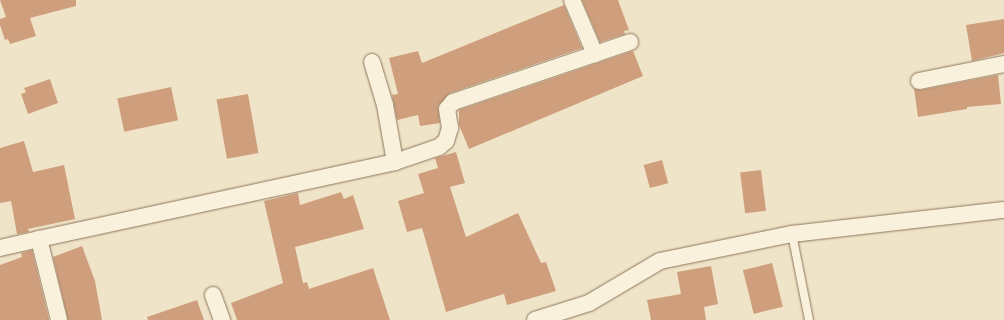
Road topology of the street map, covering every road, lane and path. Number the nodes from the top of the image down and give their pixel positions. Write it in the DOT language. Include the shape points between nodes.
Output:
graph roads {
  1 [pos="572,0"];
  2 [pos="630,42"];
  3 [pos="595,54"];
  4 [pos="372,62"];
  5 [pos="1004,64"];
  6 [pos="919,81"];
  7 [pos="395,162"];
  8 [pos="1004,210"];
  9 [pos="792,234"];
  10 [pos="40,239"];
  11 [pos="0,248"];
  12 [pos="213,295"];
  13 [pos="59,320"];
  14 [pos="222,320"];
  15 [pos="535,320"];
  16 [pos="809,320"];
  1 -- 3 [label="street"];
  2 -- 3 [label="street"];
  3 -- 7 [label="street" via="453,102 447,109 450,128 446,141"];
  4 -- 7 [label="street" via="385,105"];
  5 -- 6 [label="street"];
  7 -- 10 [label="street"];
  8 -- 9 [label="street"];
  9 -- 15 [label="street" via="660,261 589,303"];
  9 -- 16 [label="lane"];
  10 -- 11 [label="street"];
  10 -- 13 [label="street"];
  12 -- 14 [label="street"];
}
